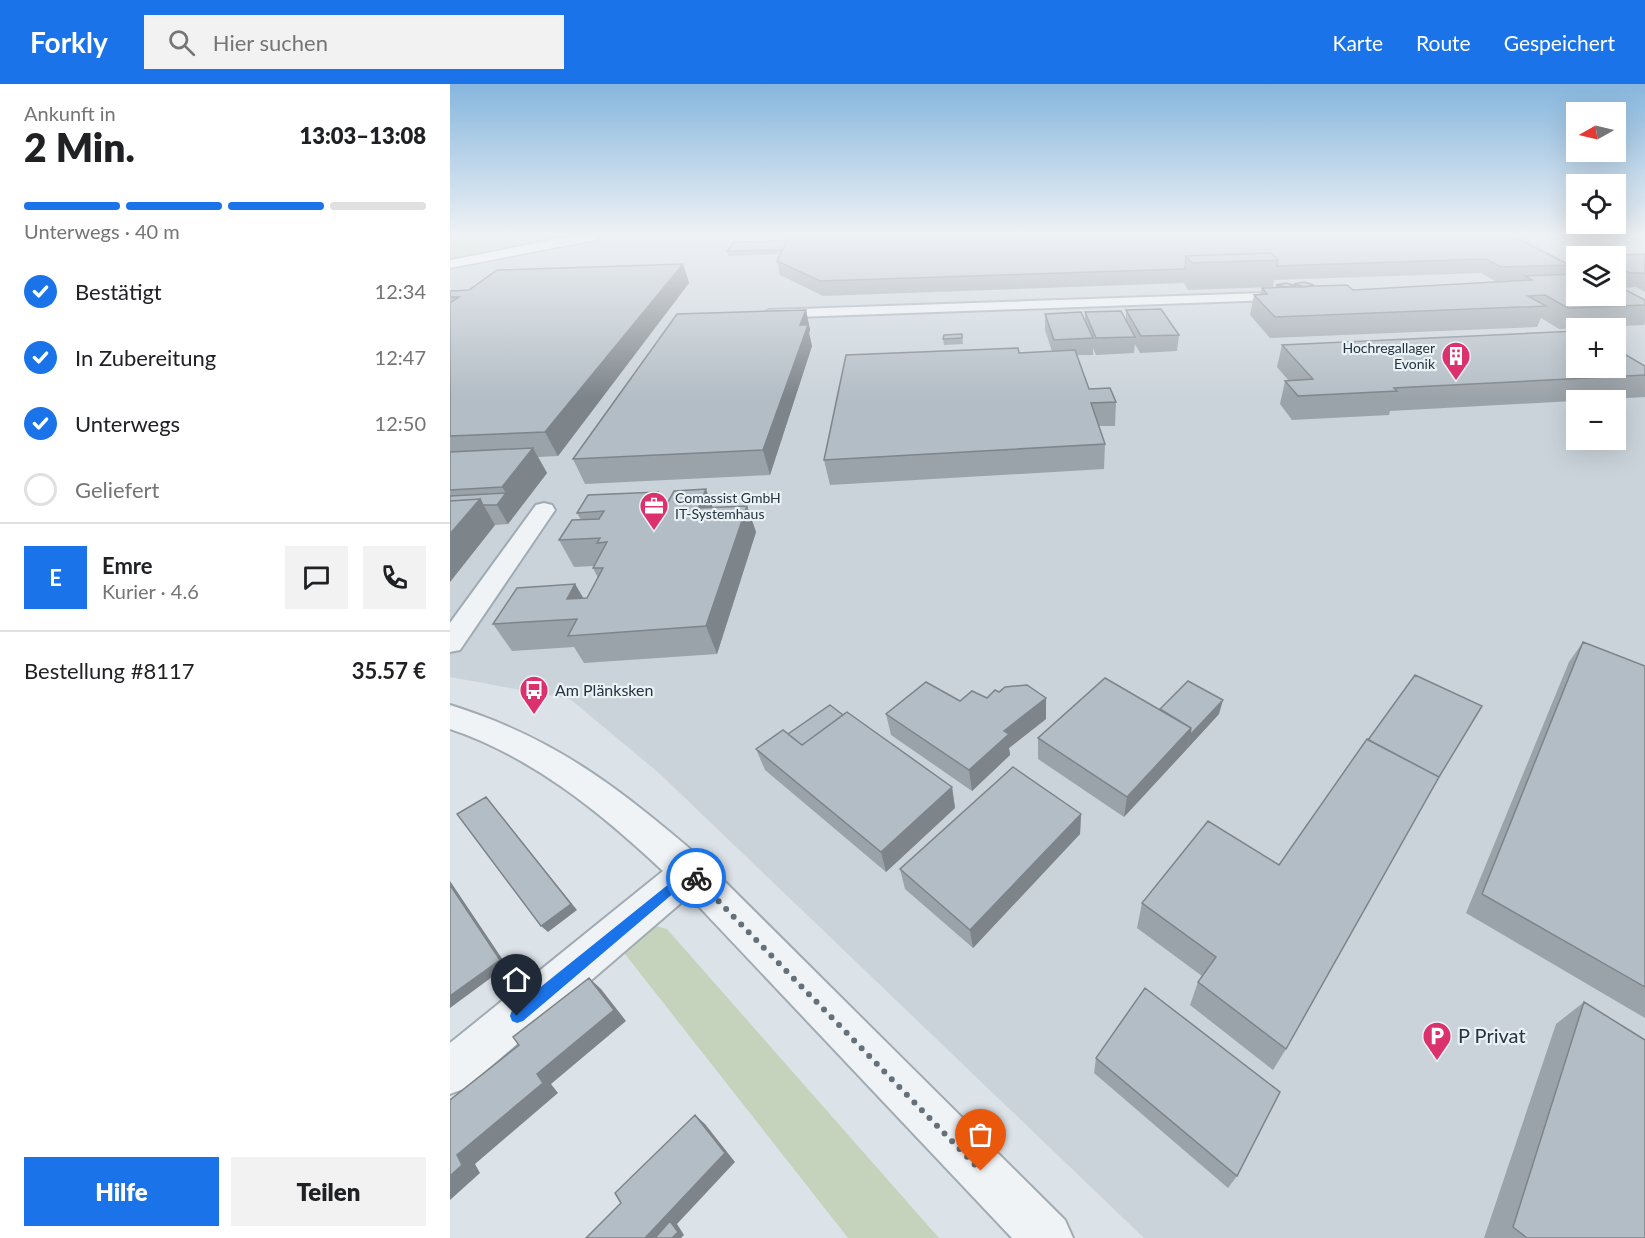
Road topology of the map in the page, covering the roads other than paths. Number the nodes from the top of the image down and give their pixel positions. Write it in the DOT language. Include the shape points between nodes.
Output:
graph roads {
  1 [pos="1303,295"];
  2 [pos="751,314"];
  3 [pos="544,510"];
  4 [pos="450,643"];
  5 [pos="450,717"];
  6 [pos="690,872"];
  7 [pos="450,1072"];
  8 [pos="1047,1238"];
  1 -- 2 [label="street"];
  3 -- 4 [label="street"];
  5 -- 6 [label="street" via="511,740 558,765 628,817"];
  6 -- 7 [label="street"];
  6 -- 8 [label="street"];
}
